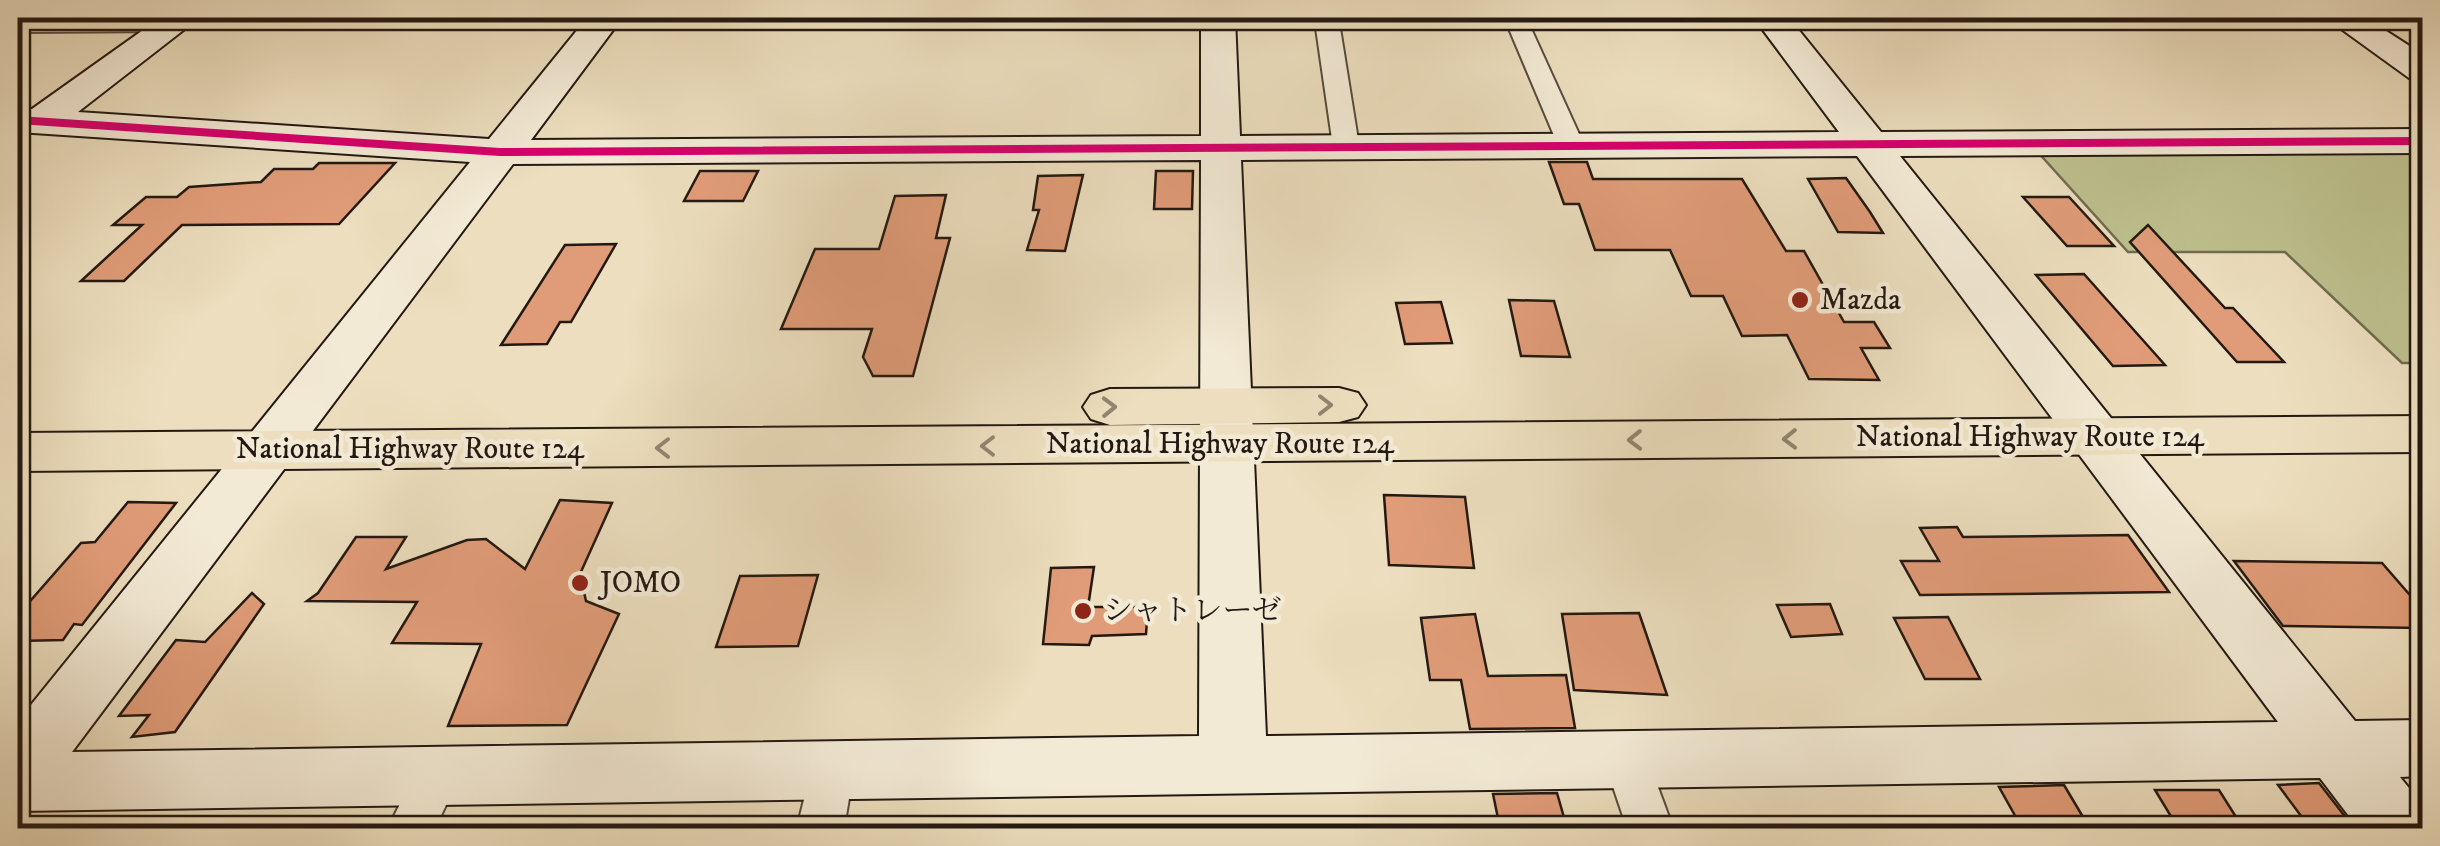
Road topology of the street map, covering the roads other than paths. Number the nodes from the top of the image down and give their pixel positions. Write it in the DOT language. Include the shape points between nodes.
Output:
graph roads {
  1 [pos="605,18"];
  2 [pos="1218,18"];
  3 [pos="1771,18"];
  4 [pos="2343,18"];
  5 [pos="178,21"];
  6 [pos="18,24"];
  7 [pos="1518,24"];
  8 [pos="1328,28"];
  9 [pos="2422,70"];
  10 [pos="31,120"];
  11 [pos="2422,141"];
  12 [pos="1868,144"];
  13 [pos="1346,146"];
  14 [pos="1571,146"];
  15 [pos="1222,147"];
  16 [pos="500,152"];
  17 [pos="2422,400"];
  18 [pos="18,416"];
  19 [pos="2084,419"];
  20 [pos="1226,425"];
  21 [pos="278,432"];
  22 [pos="2422,434"];
  23 [pos="18,452"];
  24 [pos="2422,748"];
  25 [pos="2338,750"];
  26 [pos="1626,758"];
  27 [pos="1233,763"];
  28 [pos="18,772"];
  29 [pos="18,782"];
  30 [pos="826,799"];
  31 [pos="424,802"];
  32 [pos="1650,828"];
  33 [pos="2399,828"];
  1 -- 16 [label="street"];
  2 -- 15 [label="street"];
  3 -- 12 [label="street"];
  4 -- 9 [label="street"];
  5 -- 6 [label="street"];
  5 -- 10 [label="street"];
  7 -- 14 [label="street"];
  8 -- 13 [label="street"];
  10 -- 16 [label="street"];
  11 -- 12 [label="street"];
  12 -- 14 [label="street"];
  12 -- 19 [label="street"];
  13 -- 14 [label="street"];
  13 -- 15 [label="street"];
  15 -- 16 [label="street"];
  15 -- 20 [label="street"];
  16 -- 21 [label="street"];
  17 -- 19 [label="highway, National Highway Route 124"];
  18 -- 21 [label="highway, National Highway Route 124"];
  19 -- 20 [label="highway, National Highway Route 124"];
  19 -- 22 [label="highway, National Highway Route 124"];
  19 -- 25 [label="street"];
  20 -- 21 [label="highway, National Highway Route 124"];
  20 -- 27 [label="street"];
  21 -- 23 [label="highway, National Highway Route 124"];
  21 -- 28 [label="street"];
  24 -- 25 [label="street"];
  25 -- 26 [label="street"];
  25 -- 33 [label="street"];
  26 -- 27 [label="street"];
  26 -- 32 [label="street"];
  27 -- 30 [label="street"];
  29 -- 31 [label="street"];
  30 -- 31 [label="street"];
}
